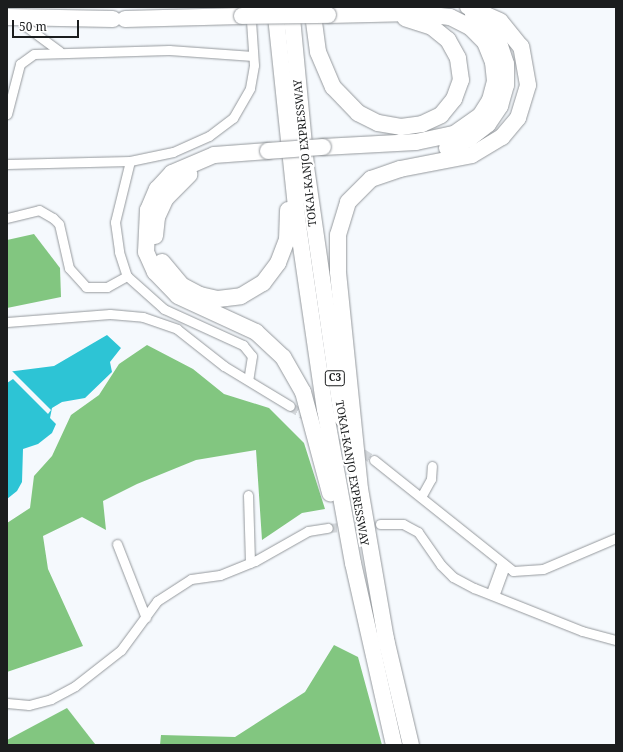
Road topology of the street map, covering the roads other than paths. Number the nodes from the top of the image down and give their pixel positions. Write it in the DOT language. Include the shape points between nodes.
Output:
graph roads {
  1 [pos="274,7"];
  2 [pos="291,7"];
  3 [pos="312,7"];
  4 [pos="457,7"];
  5 [pos="468,7"];
  6 [pos="246,11"];
  7 [pos="354,14"];
  8 [pos="15,17"];
  9 [pos="59,51"];
  10 [pos="253,56"];
  11 [pos="7,114"];
  12 [pos="322,152"];
  13 [pos="268,155"];
  14 [pos="130,161"];
  15 [pos="7,164"];
  16 [pos="7,218"];
  17 [pos="127,276"];
  18 [pos="7,322"];
  19 [pos="248,380"];
  20 [pos="290,406"];
  21 [pos="374,460"];
  22 [pos="432,466"];
  23 [pos="248,495"];
  24 [pos="421,498"];
  25 [pos="380,524"];
  26 [pos="328,528"];
  27 [pos="616,538"];
  28 [pos="117,544"];
  29 [pos="250,563"];
  30 [pos="503,566"];
  31 [pos="493,593"];
  32 [pos="146,618"];
  33 [pos="616,640"];
  34 [pos="387,645"];
  35 [pos="371,648"];
  36 [pos="7,703"];
  37 [pos="394,745"];
  38 [pos="411,745"];
  1 -- 13 [label="highway" via="288,212 283,252 263,283 241,296 218,299 190,291 173,278 157,249 157,217 166,198 181,180 202,170"];
  1 -- 35 [label="highway, TOKAI-KANJO EXPRESSWAY / C3" via="311,323"];
  2 -- 34 [label="highway, TOKAI-KANJO EXPRESSWAY / C3" via="306,167 330,346"];
  3 -- 7 [label="highway" via="322,64 332,87 348,106 378,123 400,127 422,124 441,115 454,99 461,80 458,58 448,40 432,27 411,19"];
  4 -- 12 [label="highway" via="486,23 503,53 507,75 504,96 488,124 469,139 445,148"];
  5 -- 34 [label="highway" via="500,21 521,47 528,85 518,118 502,137 472,155 390,171 371,179 348,202 338,235 338,271 359,482"];
  6 -- 7 [label="highway, bridge"];
  6 -- 8 [label="highway" via="119,19"];
  6 -- 10 [label="street"];
  7 -- 12 [label="highway" via="426,13 460,21 478,34 490,51 495,72 494,90 476,119 448,136"];
  8 -- 9 [label="street"];
  9 -- 10 [label="street" via="169,50"];
  9 -- 11 [label="street" via="34,54 24,59"];
  10 -- 14 [label="street" via="250,88 240,109 223,127 179,150"];
  12 -- 13 [label="highway, bridge"];
  13 -- 35 [label="highway" via="214,155 172,174 157,189 148,210 146,252 155,272 169,289 188,303 256,332 275,348 296,378 309,410"];
  14 -- 15 [label="street"];
  14 -- 17 [label="street" via="115,222 119,252"];
  16 -- 17 [label="street" via="39,210 53,218 59,224 69,268 86,287 107,287"];
  17 -- 19 [label="street" via="164,309 243,344 252,356"];
  18 -- 19 [label="street" via="110,314 142,317 182,332"];
  19 -- 20 [label="street"];
  21 -- 24 [label="street"];
  22 -- 24 [label="street" via="431,479"];
  23 -- 29 [label="street"];
  24 -- 30 [label="street"];
  25 -- 31 [label="street" via="403,524 418,532 452,577"];
  26 -- 29 [label="street" via="308,531"];
  27 -- 30 [label="street" via="543,568 512,571"];
  28 -- 32 [label="street"];
  29 -- 32 [label="street" via="220,576 191,579 157,601"];
  30 -- 31 [label="street"];
  31 -- 33 [label="street" via="582,631"];
  32 -- 36 [label="street" via="122,650 75,686 51,699 29,705"];
  34 -- 38 [label="highway, TOKAI-KANJO EXPRESSWAY / C3"];
  35 -- 37 [label="highway, TOKAI-KANJO EXPRESSWAY / C3"];
}
